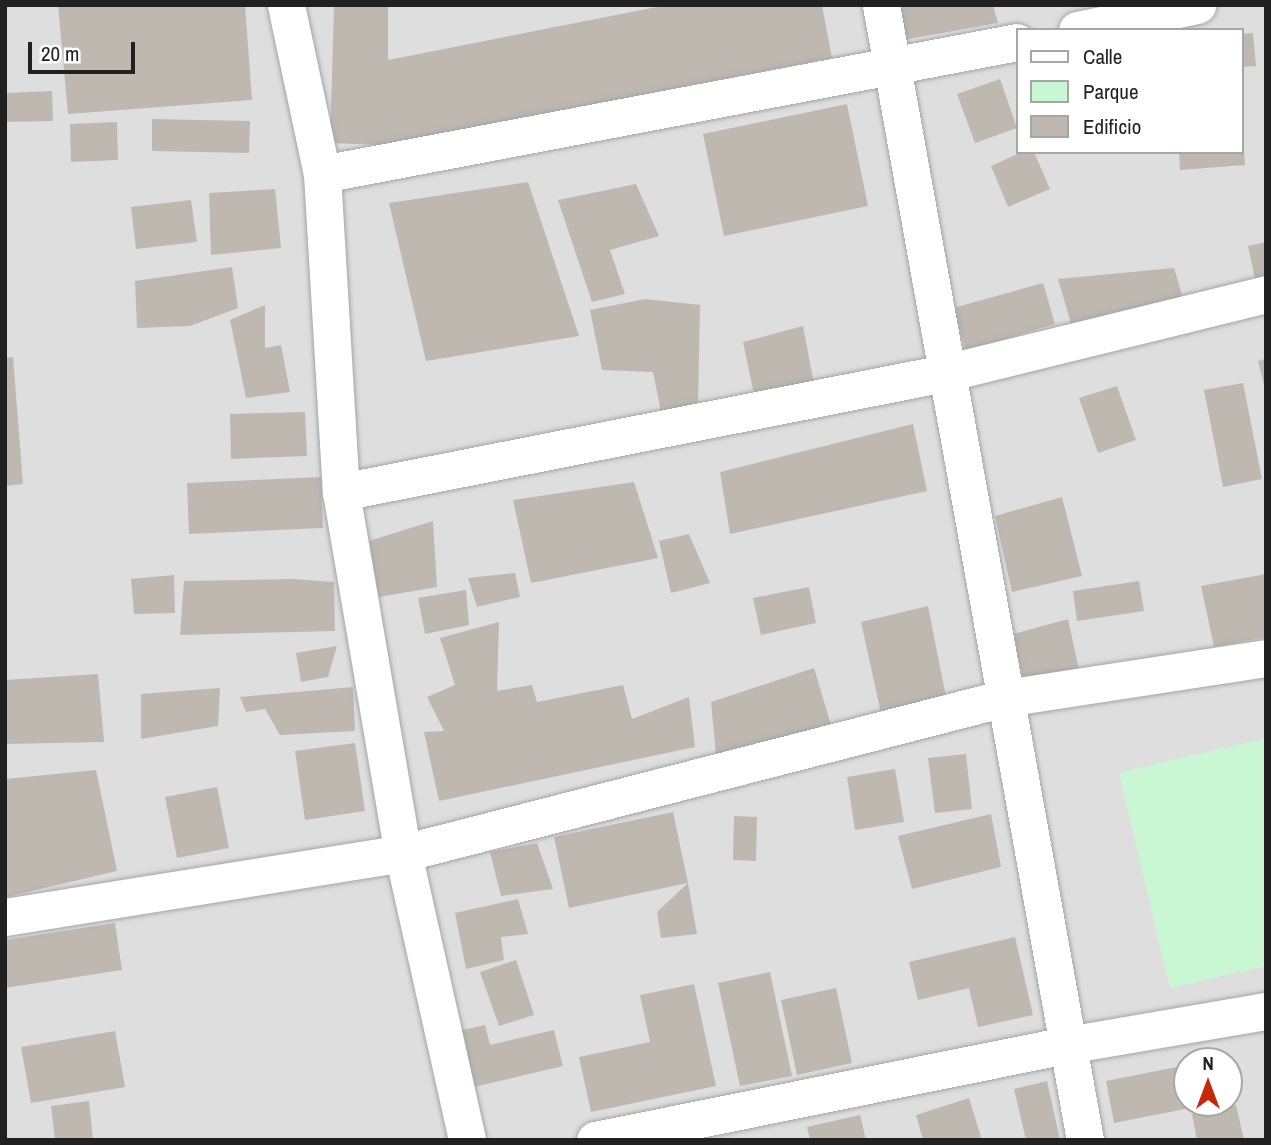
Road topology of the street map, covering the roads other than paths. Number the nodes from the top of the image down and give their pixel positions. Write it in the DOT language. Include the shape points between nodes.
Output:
graph roads {
  1 [pos="286,5"];
  2 [pos="881,5"];
  3 [pos="1198,5"];
  4 [pos="1087,28"];
  5 [pos="1016,42"];
  6 [pos="893,67"];
  7 [pos="322,174"];
  8 [pos="1266,294"];
  9 [pos="945,373"];
  10 [pos="341,492"];
  11 [pos="1266,658"];
  12 [pos="1006,698"];
  13 [pos="403,853"];
  14 [pos="5,917"];
  15 [pos="1266,1011"];
  16 [pos="1067,1045"];
  17 [pos="467,1140"];
  18 [pos="595,1140"];
  19 [pos="1085,1140"];
  1 -- 7 [label="street"];
  2 -- 6 [label="street"];
  3 -- 4 [label="street"];
  5 -- 6 [label="street"];
  6 -- 7 [label="street"];
  6 -- 9 [label="street"];
  7 -- 10 [label="street"];
  8 -- 9 [label="street"];
  9 -- 10 [label="street"];
  9 -- 12 [label="street"];
  10 -- 13 [label="street"];
  11 -- 12 [label="street"];
  12 -- 13 [label="street"];
  12 -- 16 [label="street"];
  13 -- 14 [label="street"];
  13 -- 17 [label="street"];
  15 -- 16 [label="street"];
  16 -- 18 [label="street"];
  16 -- 19 [label="street"];
}
